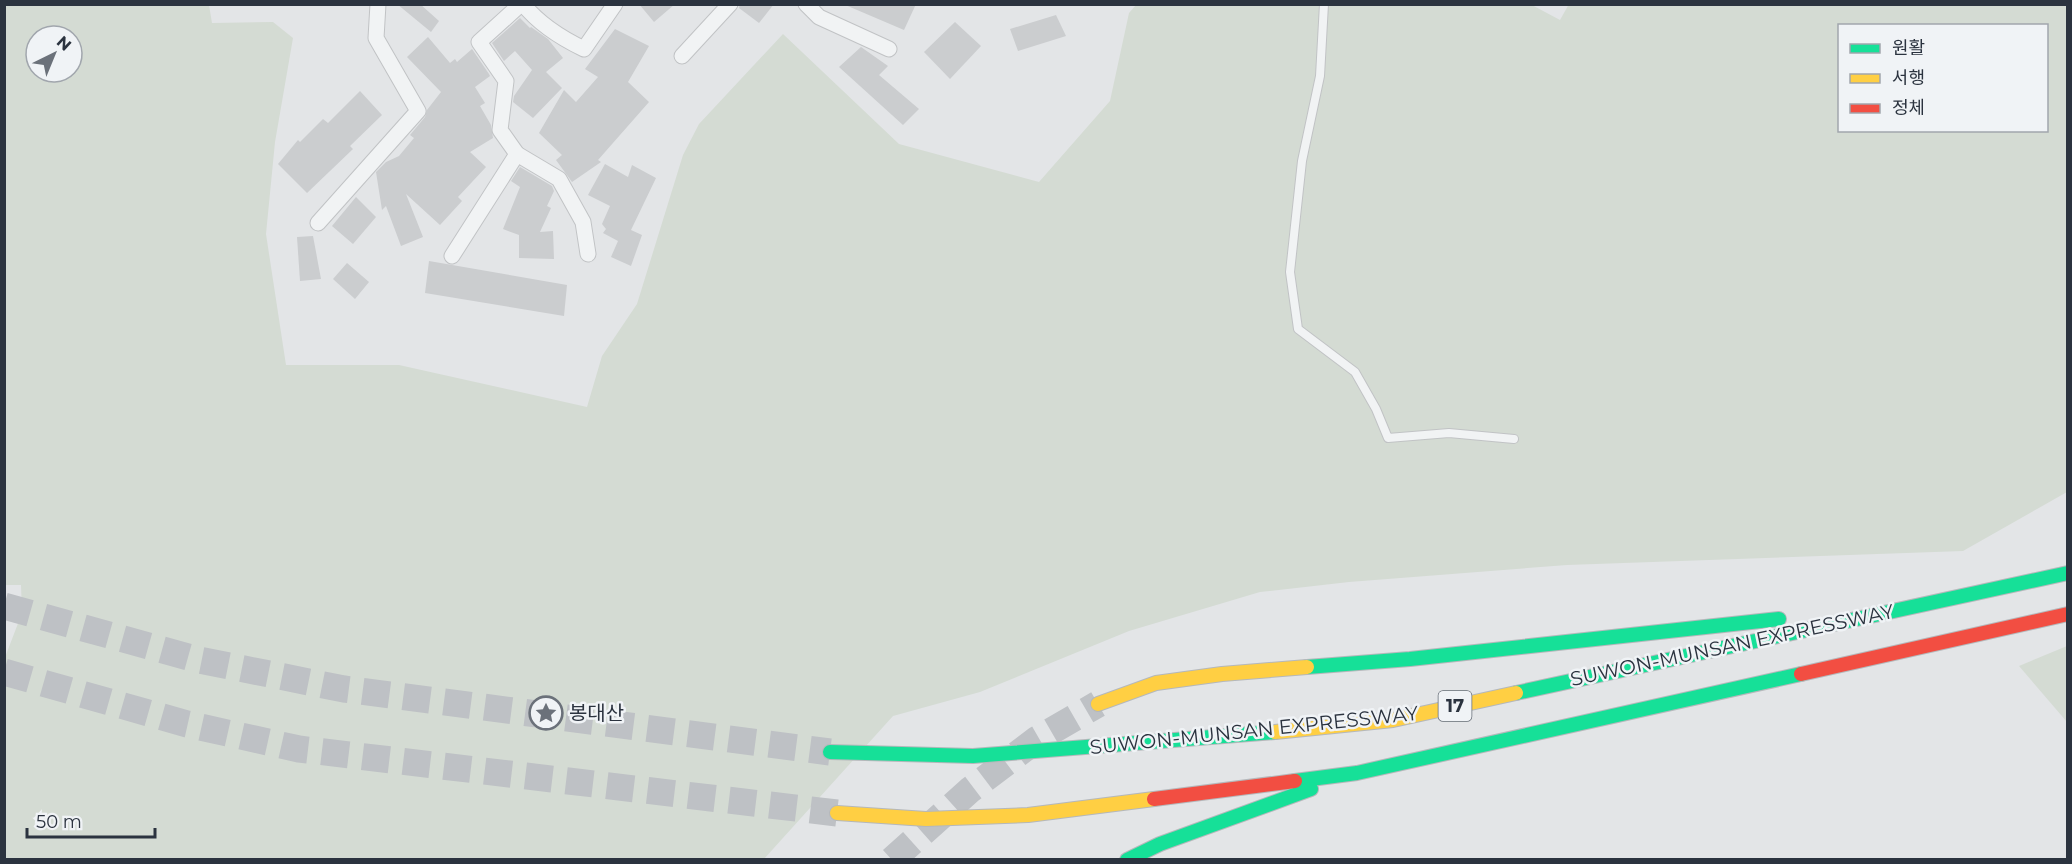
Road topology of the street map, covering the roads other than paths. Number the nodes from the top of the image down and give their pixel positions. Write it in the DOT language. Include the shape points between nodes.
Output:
graph roads {
  1 [pos="378,4"];
  2 [pos="522,4"];
  3 [pos="615,4"];
  4 [pos="730,4"];
  5 [pos="806,4"];
  6 [pos="1324,4"];
  7 [pos="889,50"];
  8 [pos="682,56"];
  9 [pos="517,154"];
  10 [pos="318,223"];
  11 [pos="588,254"];
  12 [pos="452,256"];
  13 [pos="1514,439"];
  14 [pos="2067,573"];
  15 [pos="1918,604"];
  16 [pos="2067,614"];
  17 [pos="1098,704"];
  18 [pos="831,752"];
  19 [pos="1357,773"];
  20 [pos="837,813"];
  21 [pos="1127,860"];
  1 -- 10 [label="street" via="376,38 418,111"];
  2 -- 3 [label="street" via="563,39 584,49"];
  2 -- 9 [label="street" via="479,42 506,81 500,130"];
  4 -- 8 [label="street"];
  5 -- 7 [label="street" via="819,17"];
  6 -- 13 [label="lane" via="1320,76 1302,161 1290,272 1298,329 1355,372 1388,438 1449,433"];
  9 -- 11 [label="street" via="559,179 583,222"];
  9 -- 12 [label="street"];
  14 -- 15 [label="highway, SUWON-MUNSAN EXPRESSWAY / 17"];
  15 -- 17 [label="highway, SUWON-MUNSAN EXPRESSWAY / 17" via="1410,659 1222,674 1156,683"];
  15 -- 18 [label="highway, SUWON-MUNSAN EXPRESSWAY / 17" via="1393,720 973,756"];
  16 -- 19 [label="highway, SUWON-MUNSAN EXPRESSWAY / 17"];
  19 -- 20 [label="highway, SUWON-MUNSAN EXPRESSWAY / 17" via="1028,815 926,819"];
  19 -- 21 [label="highway, SUWON-MUNSAN EXPRESSWAY / 17" via="1160,844"];
}
